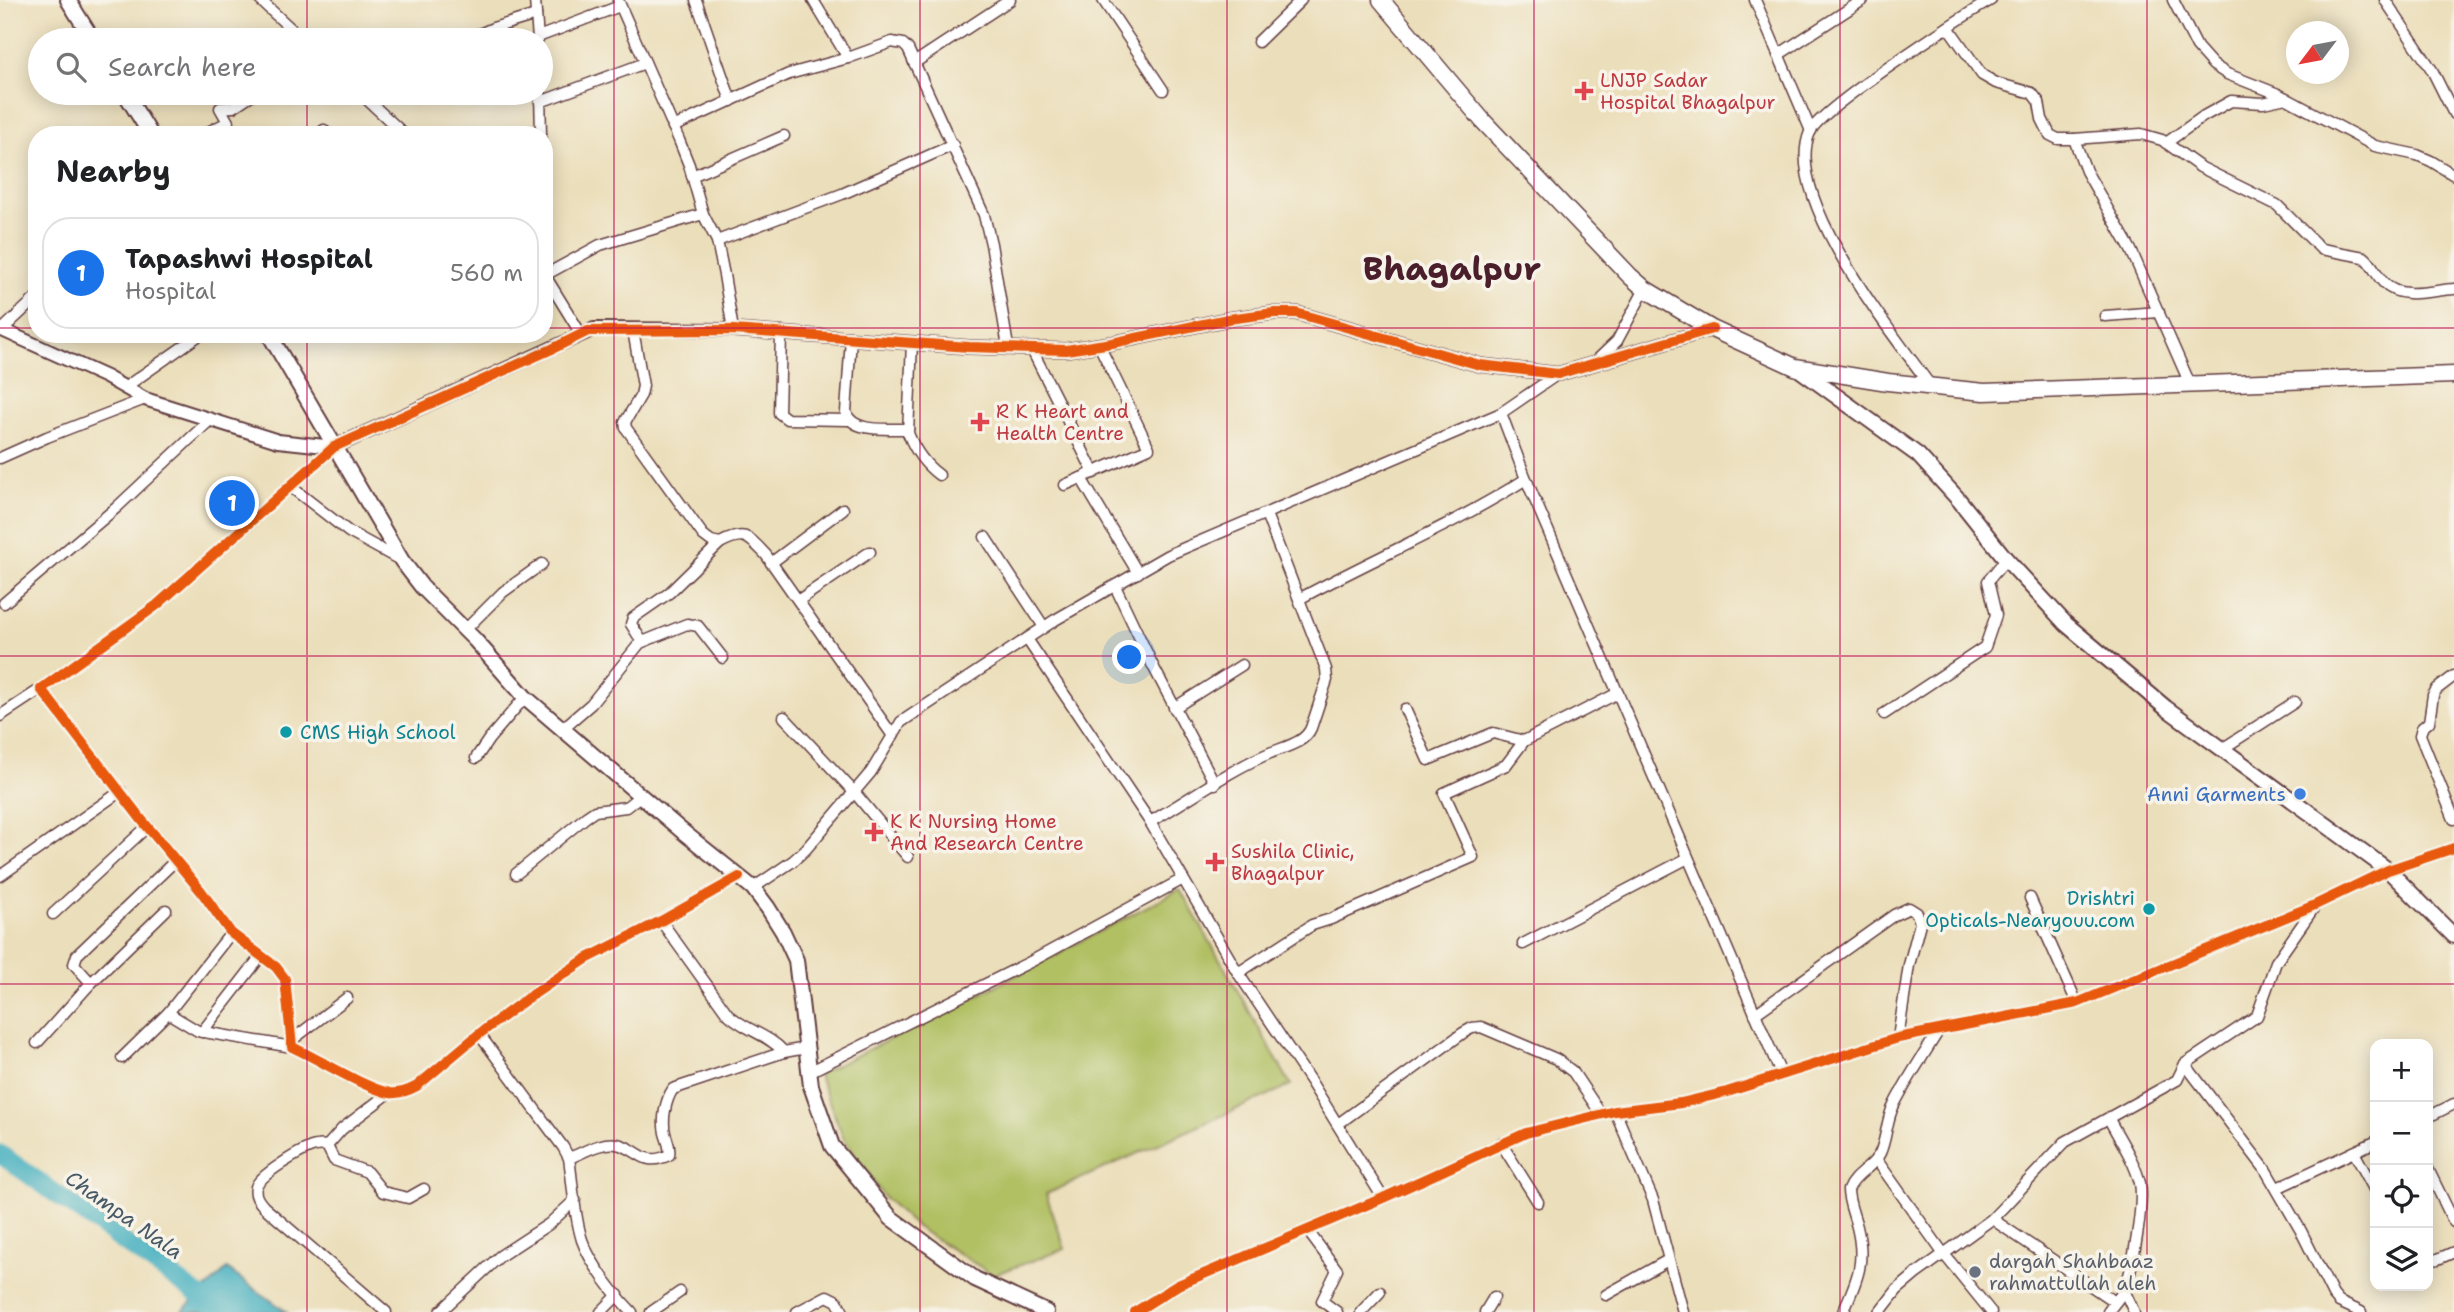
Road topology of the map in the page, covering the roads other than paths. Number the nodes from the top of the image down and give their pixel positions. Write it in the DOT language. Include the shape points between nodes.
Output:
graph roads {
  1 [pos="68,0"];
  2 [pos="260,0"];
  3 [pos="535,0"];
  4 [pos="696,0"];
  5 [pos="813,0"];
  6 [pos="1010,0"];
  7 [pos="1103,0"];
  8 [pos="1301,0"];
  9 [pos="1381,0"];
  10 [pos="1755,0"];
  11 [pos="1863,0"];
  12 [pos="1991,0"];
  13 [pos="2173,0"];
  14 [pos="2385,0"];
  15 [pos="619,3"];
  16 [pos="536,15"];
  17 [pos="1948,27"];
  18 [pos="86,28"];
  19 [pos="289,28"];
  20 [pos="493,28"];
  21 [pos="537,28"];
  22 [pos="553,32"];
  23 [pos="1258,42"];
  24 [pos="1778,55"];
  25 [pos="848,58"];
  26 [pos="645,63"];
  27 [pos="914,63"];
  28 [pos="1163,90"];
  29 [pos="553,93"];
  30 [pos="2450,95"];
  31 [pos="2286,98"];
  32 [pos="731,101"];
  33 [pos="132,105"];
  34 [pos="236,105"];
  35 [pos="373,105"];
  36 [pos="540,105"];
  37 [pos="2454,114"];
  38 [pos="145,126"];
  39 [pos="220,126"];
  40 [pos="395,126"];
  41 [pos="541,126"];
  42 [pos="673,127"];
  43 [pos="1811,131"];
  44 [pos="783,136"];
  45 [pos="2074,139"];
  46 [pos="2166,143"];
  47 [pos="953,145"];
  48 [pos="2454,175"];
  49 [pos="692,176"];
  50 [pos="703,214"];
  51 [pos="717,242"];
  52 [pos="553,270"];
  53 [pos="553,288"];
  54 [pos="1645,289"];
  55 [pos="2454,289"];
  56 [pos="28,306"];
  57 [pos="2159,312"];
  58 [pos="2105,316"];
  59 [pos="1,329"];
  60 [pos="1712,329"];
  61 [pos="633,330"];
  62 [pos="733,330"];
  63 [pos="581,334"];
  64 [pos="781,334"];
  65 [pos="851,338"];
  66 [pos="28,342"];
  67 [pos="30,343"];
  68 [pos="188,343"];
  69 [pos="277,343"];
  70 [pos="912,343"];
  71 [pos="1099,345"];
  72 [pos="1008,347"];
  73 [pos="1031,348"];
  74 [pos="1588,367"];
  75 [pos="1796,367"];
  76 [pos="1558,374"];
  77 [pos="2454,375"];
  78 [pos="2190,384"];
  79 [pos="1930,385"];
  80 [pos="124,388"];
  81 [pos="145,400"];
  82 [pos="1501,413"];
  83 [pos="848,420"];
  84 [pos="209,421"];
  85 [pos="908,429"];
  86 [pos="334,447"];
  87 [pos="0,458"];
  88 [pos="1094,472"];
  89 [pos="939,475"];
  90 [pos="1081,478"];
  91 [pos="1526,479"];
  92 [pos="1065,485"];
  93 [pos="291,487"];
  94 [pos="843,509"];
  95 [pos="1266,514"];
  96 [pos="985,537"];
  97 [pos="720,543"];
  98 [pos="870,552"];
  99 [pos="2006,559"];
  100 [pos="402,561"];
  101 [pos="771,563"];
  102 [pos="542,564"];
  103 [pos="1138,573"];
  104 [pos="1115,586"];
  105 [pos="1299,599"];
  106 [pos="799,600"];
  107 [pos="4,603"];
  108 [pos="1044,628"];
  109 [pos="465,630"];
  110 [pos="1027,639"];
  111 [pos="640,643"];
  112 [pos="723,658"];
  113 [pos="1242,665"];
  114 [pos="2454,676"];
  115 [pos="41,689"];
  116 [pos="1618,693"];
  117 [pos="525,697"];
  118 [pos="2295,702"];
  119 [pos="1174,708"];
  120 [pos="1405,709"];
  121 [pos="1884,714"];
  122 [pos="0,716"];
  123 [pos="784,717"];
  124 [pos="562,729"];
  125 [pos="893,736"];
  126 [pos="1524,741"];
  127 [pos="2222,749"];
  128 [pos="476,758"];
  129 [pos="1215,784"];
  130 [pos="121,791"];
  131 [pos="855,793"];
  132 [pos="640,796"];
  133 [pos="2454,818"];
  134 [pos="1150,822"];
  135 [pos="148,827"];
  136 [pos="2454,848"];
  137 [pos="908,857"];
  138 [pos="1688,858"];
  139 [pos="174,861"];
  140 [pos="2388,870"];
  141 [pos="516,874"];
  142 [pos="0,876"];
  143 [pos="739,877"];
  144 [pos="1183,879"];
  145 [pos="753,888"];
  146 [pos="2030,898"];
  147 [pos="2315,905"];
  148 [pos="166,910"];
  149 [pos="53,914"];
  150 [pos="661,921"];
  151 [pos="231,933"];
  152 [pos="2454,936"];
  153 [pos="1523,944"];
  154 [pos="261,956"];
  155 [pos="1238,974"];
  156 [pos="91,983"];
  157 [pos="347,998"];
  158 [pos="2077,1003"];
  159 [pos="168,1013"];
  160 [pos="1755,1014"];
  161 [pos="1939,1030"];
  162 [pos="202,1032"];
  163 [pos="479,1034"];
  164 [pos="1898,1038"];
  165 [pos="37,1043"];
  166 [pos="292,1043"];
  167 [pos="806,1048"];
  168 [pos="784,1052"];
  169 [pos="122,1058"];
  170 [pos="2185,1064"];
  171 [pos="809,1072"];
  172 [pos="1781,1074"];
  173 [pos="389,1093"];
  174 [pos="2454,1104"];
  175 [pos="1615,1111"];
  176 [pos="1601,1114"];
  177 [pos="2433,1114"];
  178 [pos="2109,1119"];
  179 [pos="1338,1124"];
  180 [pos="1501,1143"];
  181 [pos="2370,1144"];
  182 [pos="327,1146"];
  183 [pos="2354,1152"];
  184 [pos="569,1158"];
  185 [pos="1876,1159"];
  186 [pos="2433,1179"];
  187 [pos="2370,1182"];
  188 [pos="2277,1188"];
  189 [pos="424,1189"];
  190 [pos="1383,1198"];
  191 [pos="575,1200"];
  192 [pos="1538,1202"];
  193 [pos="1992,1219"];
  194 [pos="2454,1222"];
  195 [pos="1307,1230"];
  196 [pos="2454,1252"];
  197 [pos="1943,1254"];
  198 [pos="1668,1260"];
  199 [pos="2433,1260"];
  200 [pos="2124,1290"];
  201 [pos="680,1292"];
  202 [pos="1380,1292"];
  203 [pos="618,1295"];
  204 [pos="1606,1296"];
  205 [pos="1494,1297"];
  206 [pos="2115,1302"];
  207 [pos="386,1312"];
  208 [pos="440,1312"];
  209 [pos="601,1312"];
  210 [pos="632,1312"];
  211 [pos="651,1312"];
  212 [pos="797,1312"];
  213 [pos="843,1312"];
  214 [pos="1046,1312"];
  215 [pos="1135,1312"];
  216 [pos="1337,1312"];
  217 [pos="1361,1312"];
  218 [pos="1485,1312"];
  219 [pos="1683,1312"];
  220 [pos="1843,1312"];
  221 [pos="1880,1312"];
  222 [pos="1991,1312"];
  223 [pos="2108,1312"];
  224 [pos="2134,1312"];
  225 [pos="2361,1312"];
  1 -- 18 [label="main road"];
  2 -- 19 [label="street"];
  3 -- 16 [label="street"];
  4 -- 32 [label="street"];
  5 -- 25 [label="street"];
  6 -- 27 [label="street"];
  7 -- 28 [label="street"];
  8 -- 23 [label="street"];
  9 -- 54 [label="main road" via="1483,121"];
  10 -- 24 [label="street"];
  11 -- 24 [label="street"];
  12 -- 17 [label="street"];
  13 -- 31 [label="street" via="2197,47 2213,65"];
  14 -- 30 [label="street"];
  15 -- 22 [label="street"];
  15 -- 26 [label="street"];
  16 -- 20 [label="street"];
  16 -- 21 [label="street"];
  17 -- 43 [label="street" via="1834,109"];
  17 -- 45 [label="street" via="1982,75 2032,93 2050,135"];
  24 -- 43 [label="street"];
  25 -- 27 [label="street" via="897,42 908,49"];
  25 -- 32 [label="street" via="789,74"];
  26 -- 29 [label="street"];
  26 -- 42 [label="street"];
  27 -- 47 [label="street"];
  30 -- 37 [label="street"];
  31 -- 46 [label="street" via="2263,103 2231,101"];
  31 -- 48 [label="street" via="2375,146 2417,155"];
  32 -- 42 [label="street"];
  33 -- 38 [label="main road"];
  34 -- 39 [label="street" via="220,108 228,122"];
  35 -- 40 [label="street"];
  36 -- 41 [label="street"];
  42 -- 49 [label="street"];
  43 -- 79 [label="street" via="1805,158 1807,178 1839,253"];
  44 -- 49 [label="street"];
  45 -- 46 [label="street" via="2141,134"];
  45 -- 57 [label="street"];
  46 -- 55 [label="street" via="2200,167 2277,205 2321,249 2364,257 2391,290"];
  47 -- 51 [label="street"];
  47 -- 72 [label="street" via="984,215"];
  49 -- 50 [label="street"];
  50 -- 51 [label="street"];
  50 -- 52 [label="street" via="600,244"];
  51 -- 62 [label="street"];
  53 -- 63 [label="street"];
  54 -- 60 [label="main road"];
  54 -- 74 [label="street" via="1617,341"];
  56 -- 59 [label="street"];
  57 -- 58 [label="street"];
  57 -- 78 [label="street"];
  59 -- 66 [label="street"];
  60 -- 74 [label="street"];
  60 -- 75 [label="main road"];
  61 -- 62 [label="street"];
  61 -- 63 [label="street" via="594,329"];
  61 -- 97 [label="street" via="643,386 626,428 704,535"];
  62 -- 64 [label="street"];
  63 -- 86 [label="street"];
  64 -- 65 [label="street"];
  64 -- 83 [label="street" via="779,413 787,419"];
  65 -- 70 [label="street"];
  65 -- 83 [label="street"];
  67 -- 80 [label="street"];
  68 -- 80 [label="street"];
  69 -- 86 [label="main road"];
  70 -- 72 [label="street"];
  70 -- 85 [label="street"];
  71 -- 73 [label="street" via="1066,350"];
  71 -- 76 [label="street" via="1227,319 1296,313 1480,365"];
  71 -- 88 [label="street" via="1149,448"];
  72 -- 73 [label="street"];
  73 -- 88 [label="street"];
  74 -- 76 [label="street"];
  75 -- 79 [label="main road"];
  75 -- 99 [label="main road" via="1918,455"];
  76 -- 82 [label="street"];
  77 -- 78 [label="main road"];
  78 -- 79 [label="main road" via="1984,391"];
  80 -- 81 [label="street"];
  81 -- 84 [label="street"];
  81 -- 87 [label="street"];
  82 -- 91 [label="street"];
  82 -- 95 [label="street"];
  83 -- 85 [label="street" via="862,427"];
  84 -- 86 [label="street" via="278,441"];
  84 -- 107 [label="street"];
  85 -- 89 [label="street" via="913,447"];
  86 -- 93 [label="street"];
  86 -- 100 [label="main road"];
  88 -- 90 [label="street"];
  90 -- 92 [label="street"];
  90 -- 103 [label="street"];
  91 -- 105 [label="street" via="1491,502"];
  91 -- 116 [label="street"];
  93 -- 100 [label="street" via="349,532"];
  93 -- 115 [label="street" via="157,605"];
  94 -- 101 [label="street"];
  95 -- 103 [label="street" via="1168,555"];
  95 -- 105 [label="street"];
  96 -- 108 [label="street"];
  97 -- 101 [label="street" via="734,536 750,538"];
  97 -- 111 [label="street" via="669,593 633,618 631,624"];
  98 -- 106 [label="street"];
  99 -- 121 [label="street" via="1988,580 1996,615 1985,647"];
  99 -- 127 [label="main road" via="2066,624"];
  100 -- 109 [label="main road"];
  101 -- 106 [label="street"];
  102 -- 109 [label="street" via="503,592"];
  103 -- 104 [label="street"];
  104 -- 108 [label="street"];
  104 -- 119 [label="street"];
  105 -- 129 [label="street" via="1327,680 1308,735"];
  106 -- 125 [label="street"];
  108 -- 110 [label="street"];
  109 -- 117 [label="main road"];
  110 -- 125 [label="street" via="901,722"];
  110 -- 134 [label="street"];
  111 -- 112 [label="street" via="694,624"];
  111 -- 124 [label="street" via="591,704"];
  113 -- 119 [label="street"];
  114 -- 133 [label="street" via="2433,695 2428,722 2420,735"];
  115 -- 122 [label="street"];
  115 -- 130 [label="street"];
  116 -- 126 [label="street"];
  116 -- 138 [label="street"];
  117 -- 124 [label="main road"];
  117 -- 128 [label="street"];
  118 -- 127 [label="street"];
  119 -- 129 [label="street"];
  120 -- 126 [label="street" via="1428,760 1493,733"];
  123 -- 131 [label="street"];
  124 -- 132 [label="main road"];
  125 -- 131 [label="street"];
  126 -- 155 [label="street" via="1506,765 1444,793 1473,857 1312,925"];
  127 -- 140 [label="main road"];
  129 -- 134 [label="street"];
  130 -- 135 [label="street"];
  130 -- 142 [label="street"];
  131 -- 137 [label="street"];
  131 -- 145 [label="street" via="799,855"];
  132 -- 141 [label="street" via="626,807 595,811"];
  132 -- 143 [label="main road"];
  134 -- 144 [label="street"];
  135 -- 139 [label="street"];
  135 -- 149 [label="street"];
  136 -- 140 [label="street"];
  138 -- 153 [label="street"];
  138 -- 160 [label="street"];
  139 -- 151 [label="street"];
  139 -- 156 [label="street" via="77,955 74,964"];
  140 -- 147 [label="street"];
  140 -- 152 [label="main road"];
  143 -- 145 [label="main road"];
  143 -- 150 [label="street"];
  144 -- 155 [label="street"];
  144 -- 171 [label="street" via="1032,961"];
  145 -- 167 [label="main road" via="796,960"];
  146 -- 158 [label="street"];
  147 -- 158 [label="street"];
  147 -- 170 [label="street" via="2276,962 2257,1016"];
  148 -- 156 [label="street"];
  150 -- 163 [label="street" via="586,959"];
  150 -- 168 [label="street" via="727,1013 774,1040"];
  151 -- 154 [label="street"];
  151 -- 159 [label="street"];
  154 -- 162 [label="street"];
  154 -- 166 [label="street" via="285,979"];
  155 -- 179 [label="street"];
  156 -- 165 [label="street"];
  157 -- 166 [label="street"];
  158 -- 161 [label="street"];
  159 -- 162 [label="street"];
  159 -- 169 [label="street"];
  160 -- 164 [label="street" via="1909,908 1920,923"];
  160 -- 172 [label="street"];
  161 -- 164 [label="street"];
  161 -- 185 [label="street" via="1894,1105"];
  162 -- 166 [label="street"];
  163 -- 173 [label="street" via="417,1086"];
  163 -- 184 [label="street"];
  164 -- 172 [label="street"];
  166 -- 173 [label="street"];
  167 -- 168 [label="street"];
  167 -- 171 [label="main road"];
  168 -- 184 [label="street" via="673,1089 664,1123 671,1150 663,1158 642,1158 617,1143"];
  170 -- 178 [label="street" via="2177,1080"];
  170 -- 188 [label="street"];
  171 -- 214 [label="main road" via="832,1146 891,1218 975,1279"];
  172 -- 175 [label="street" via="1681,1103"];
  173 -- 182 [label="street"];
  174 -- 177 [label="street"];
  175 -- 176 [label="street"];
  175 -- 198 [label="street" via="1653,1200"];
  176 -- 179 [label="street" via="1573,1072 1556,1059 1481,1027 1463,1033"];
  176 -- 180 [label="street"];
  178 -- 193 [label="street" via="2065,1142"];
  178 -- 200 [label="street" via="2140,1185 2138,1231"];
  179 -- 190 [label="street"];
  180 -- 190 [label="street"];
  180 -- 192 [label="street"];
  181 -- 183 [label="street"];
  182 -- 189 [label="street" via="334,1160 367,1172 383,1192 408,1198"];
  182 -- 207 [label="street" via="310,1148 262,1177 256,1185 256,1198"];
  183 -- 187 [label="street"];
  183 -- 188 [label="street"];
  184 -- 191 [label="street"];
  185 -- 197 [label="street"];
  185 -- 220 [label="street" via="1848,1190 1862,1257"];
  186 -- 194 [label="street"];
  188 -- 225 [label="street" via="2333,1296"];
  190 -- 195 [label="street"];
  191 -- 203 [label="street" via="587,1251"];
  191 -- 208 [label="street" via="550,1224 500,1256"];
  193 -- 197 [label="street"];
  193 -- 206 [label="street"];
  195 -- 215 [label="street" via="1178,1284"];
  195 -- 216 [label="street" via="1337,1270 1322,1301"];
  196 -- 199 [label="street"];
  197 -- 221 [label="street" via="1897,1290"];
  197 -- 222 [label="street"];
  198 -- 204 [label="street"];
  198 -- 219 [label="street"];
  200 -- 206 [label="street"];
  200 -- 224 [label="street"];
  201 -- 211 [label="street"];
  202 -- 217 [label="street"];
  203 -- 209 [label="street"];
  203 -- 210 [label="street"];
  205 -- 218 [label="street"];
  206 -- 223 [label="street"];
  212 -- 213 [label="street" via="827,1296 837,1301"];
}
